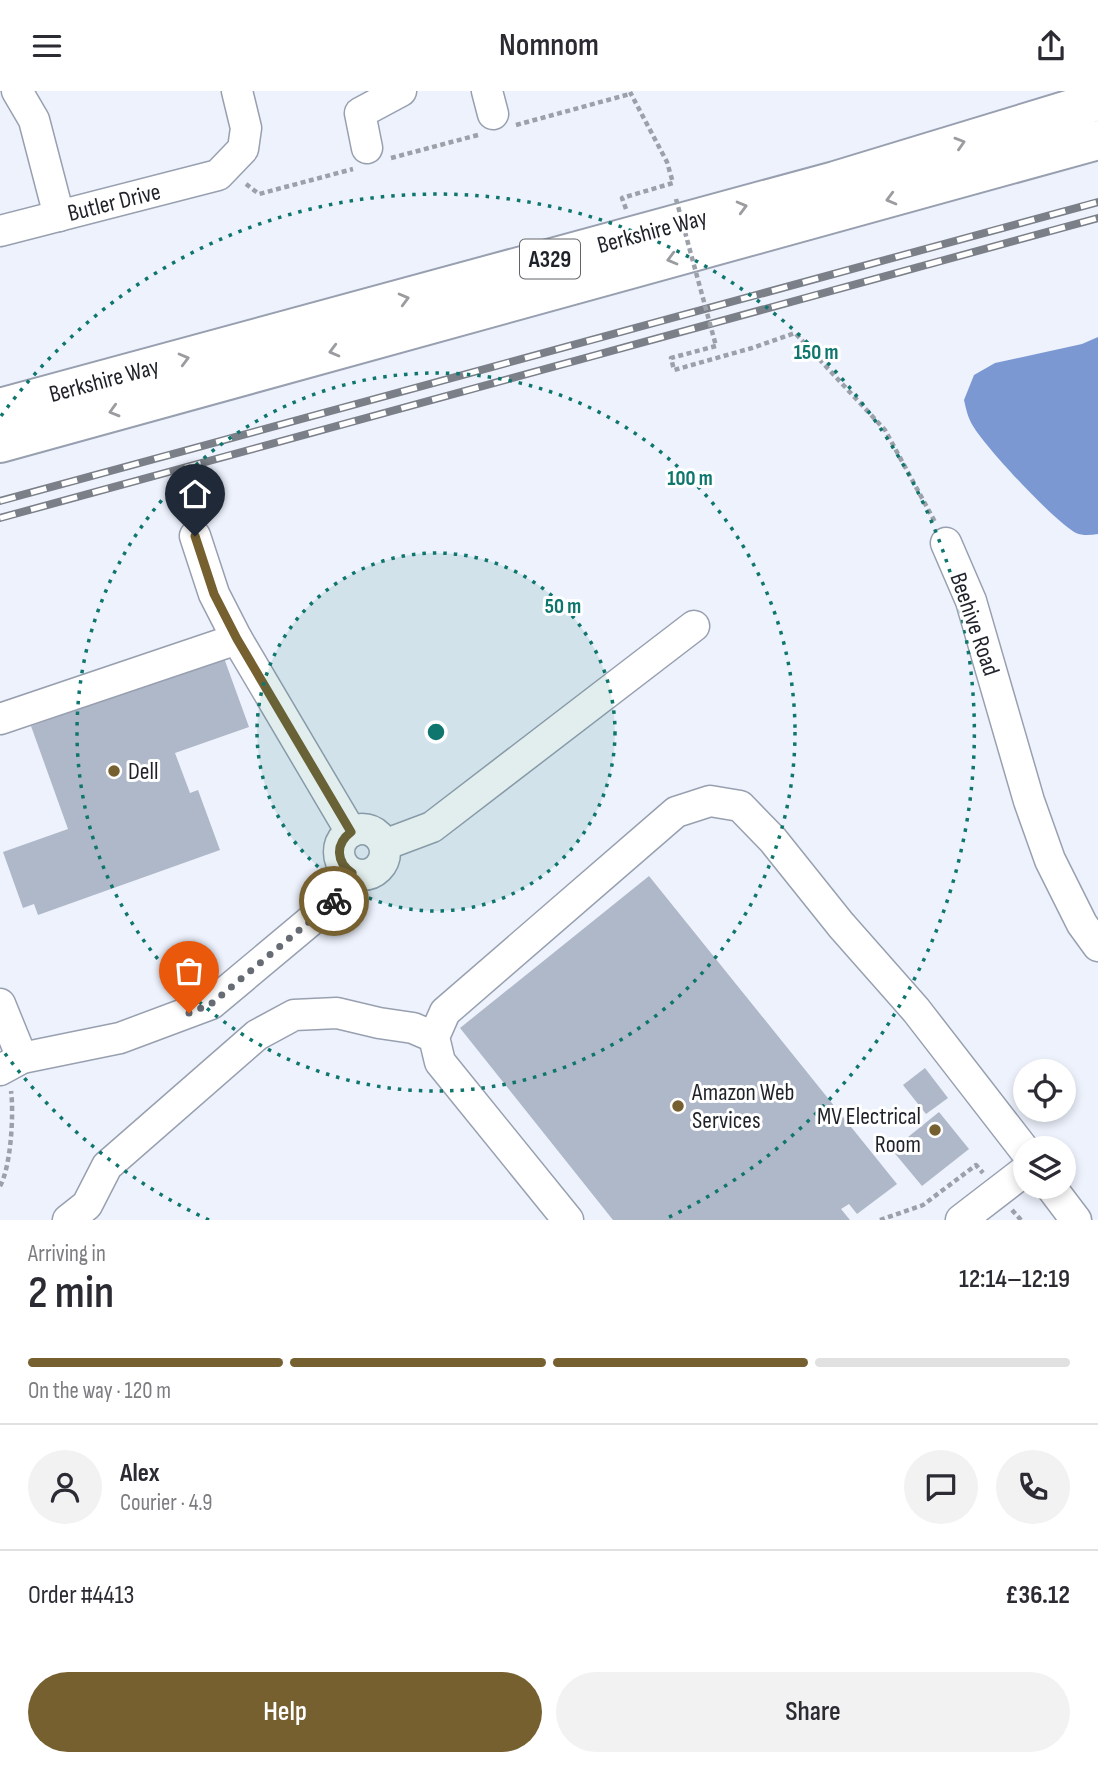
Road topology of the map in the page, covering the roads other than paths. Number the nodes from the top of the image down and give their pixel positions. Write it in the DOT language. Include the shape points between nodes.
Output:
graph roads {
  1 [pos="17,91"];
  2 [pos="237,91"];
  3 [pos="401,91"];
  4 [pos="1098,101"];
  5 [pos="1098,140"];
  6 [pos="373,158"];
  7 [pos="59,216"];
  8 [pos="0,231"];
  9 [pos="0,408"];
  10 [pos="0,443"];
  11 [pos="195,536"];
  12 [pos="946,543"];
  13 [pos="694,626"];
  14 [pos="237,639"];
  15 [pos="0,719"];
  16 [pos="351,832"];
  17 [pos="384,845"];
  18 [pos="352,873"];
  19 [pos="1098,946"];
  20 [pos="0,1004"];
  21 [pos="434,1037"];
  22 [pos="10,1064"];
  23 [pos="1013,1136"];
  24 [pos="1013,1180"];
  25 [pos="1060,1199"];
  26 [pos="80,1215"];
  27 [pos="568,1220"];
  28 [pos="961,1220"];
  29 [pos="1076,1220"];
  1 -- 7 [label="street" via="34,120"];
  2 -- 7 [label="street, Butler Drive" via="246,128 243,149 231,173"];
  3 -- 6 [label="street" via="360,113"];
  9 -- 4 [label="highway, Berkshire Way / A329, one-way" via="810,188"];
  5 -- 10 [label="highway, Berkshire Way / A329, one-way"];
  7 -- 8 [label="street, Butler Drive"];
  11 -- 14 [label="street" via="214,594"];
  12 -- 19 [label="street, Beehive Road" via="971,601 1050,860"];
  13 -- 17 [label="street" via="432,827"];
  14 -- 15 [label="street"];
  14 -- 16 [label="street"];
  16 -- 17 [label="street" via="367,829"];
  16 -- 18 [label="street" via="339,852 344,867"];
  17 -- 18 [label="street" via="380,868 366,876"];
  18 -- 22 [label="street" via="339,897 211,1004 120,1038"];
  20 -- 22 [label="street"];
  21 -- 23 [label="street" via="445,1012 676,812 710,801 740,806 916,1010"];
  21 -- 26 [label="street" via="414,1028 337,1013 294,1015 257,1035 107,1166"];
  21 -- 27 [label="street" via="440,1062"];
  24 -- 28 [label="street"];
  25 -- 29 [label="street"];
}
